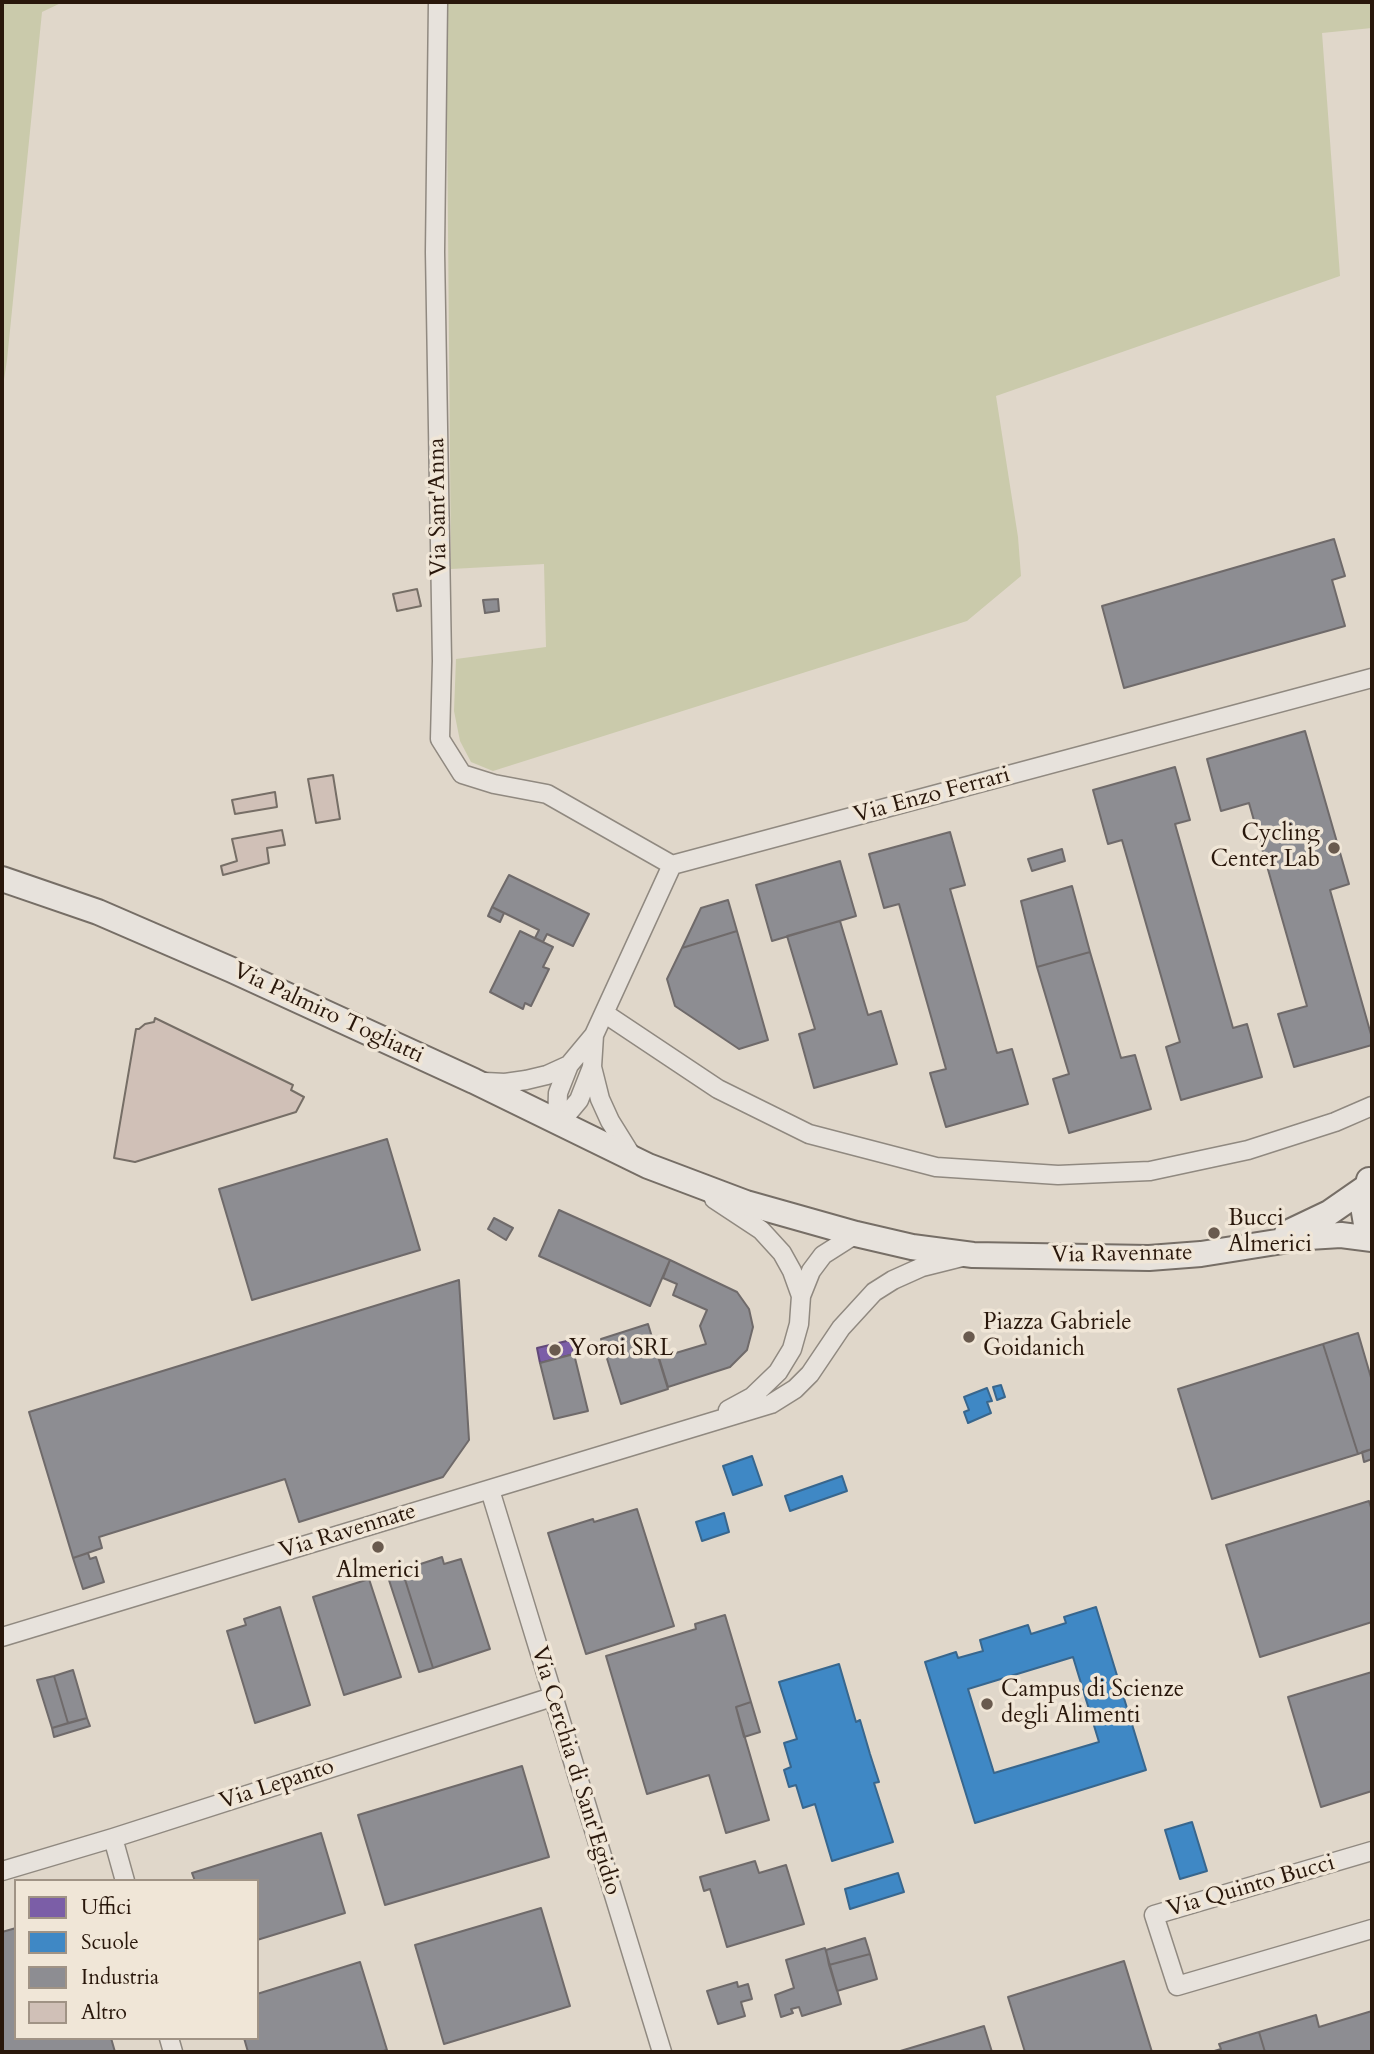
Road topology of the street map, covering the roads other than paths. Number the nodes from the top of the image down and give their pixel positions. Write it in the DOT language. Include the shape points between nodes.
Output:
graph roads {
  1 [pos="438,2"];
  2 [pos="1372,678"];
  3 [pos="672,865"];
  4 [pos="2,879"];
  5 [pos="604,1013"];
  6 [pos="594,1035"];
  7 [pos="569,1065"];
  8 [pos="592,1067"];
  9 [pos="474,1082"];
  10 [pos="1372,1106"];
  11 [pos="557,1121"];
  12 [pos="641,1163"];
  13 [pos="1369,1181"];
  14 [pos="761,1230"];
  15 [pos="856,1234"];
  16 [pos="1372,1237"];
  17 [pos="1269,1241"];
  18 [pos="973,1255"];
  19 [pos="801,1296"];
  20 [pos="694,1426"];
  21 [pos="490,1490"];
  22 [pos="2,1637"];
  23 [pos="552,1697"];
  24 [pos="113,1838"];
  25 [pos="1372,1851"];
  26 [pos="2,1871"];
  27 [pos="124,1879"];
  28 [pos="1372,1929"];
  29 [pos="662,2052"];
  1 -- 3 [label="street, Via Sant'Anna" via="435,252 440,738 462,774 547,794"];
  2 -- 3 [label="street, Via Enzo Ferrari"];
  3 -- 5 [label="street"];
  4 -- 9 [label="main road, Via Palmiro Togliatti" via="98,912"];
  5 -- 6 [label="street"];
  5 -- 10 [label="street" via="718,1089 809,1134 936,1167 1058,1175 1150,1171 1248,1150"];
  6 -- 7 [label="street"];
  6 -- 8 [label="street"];
  7 -- 9 [label="street" via="526,1080"];
  7 -- 11 [label="street" via="558,1093"];
  8 -- 11 [label="street" via="579,1100"];
  8 -- 12 [label="street" via="600,1100"];
  9 -- 11 [label="main road, Via Palmiro Togliatti"];
  11 -- 12 [label="main road, Via Palmiro Togliatti"];
  12 -- 14 [label="street, Via Palmiro Togliatti" via="710,1196"];
  12 -- 15 [label="main road, Via Palmiro Togliatti" via="746,1203"];
  13 -- 16 [label="main road" via="1363,1206"];
  13 -- 17 [label="main road, Via Ravennate" via="1329,1213"];
  14 -- 19 [label="street, Via Ravennate" via="782,1253"];
  15 -- 18 [label="main road, Via Ravennate"];
  15 -- 19 [label="street, Via Ravennate" via="823,1255"];
  16 -- 17 [label="main road, Via Ravennate"];
  17 -- 18 [label="main road, Via Ravennate" via="1149,1258"];
  18 -- 20 [label="street, Via Ravennate" via="922,1268 874,1292 841,1328 810,1374 771,1404"];
  19 -- 20 [label="street, Via Ravennate" via="792,1349 778,1372 752,1397"];
  20 -- 21 [label="street, Via Ravennate"];
  21 -- 22 [label="street, Via Ravennate"];
  21 -- 23 [label="street, Via Cerchia di Sant'Egidio"];
  23 -- 24 [label="street, Via Lepanto"];
  23 -- 29 [label="street, Via Cerchia di Sant'Egidio"];
  24 -- 26 [label="street, Via Lepanto"];
  24 -- 27 [label="street"];
  25 -- 28 [label="street, Via Quinto Bucci" via="1154,1915 1177,1986"];
}
